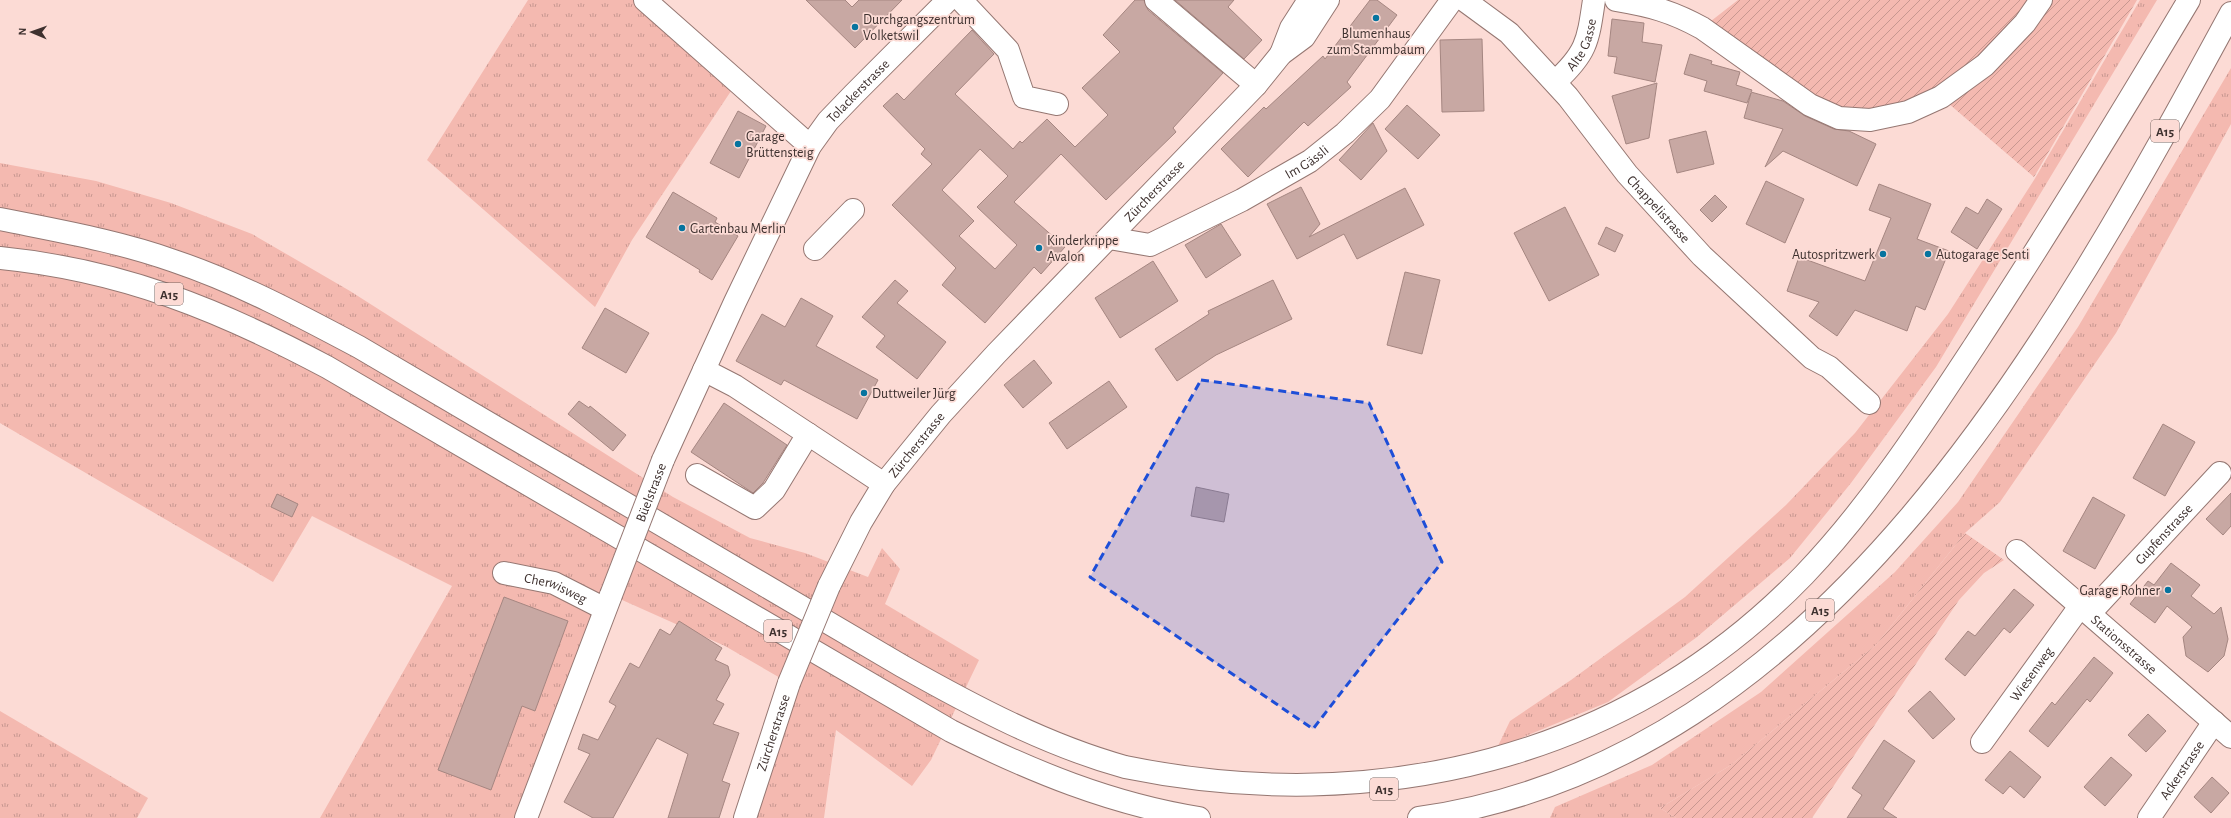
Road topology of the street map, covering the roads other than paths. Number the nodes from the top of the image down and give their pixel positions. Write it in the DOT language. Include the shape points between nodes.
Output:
graph roads {
  1 [pos="644,0"];
  2 [pos="948,0"];
  3 [pos="961,0"];
  4 [pos="1156,0"];
  5 [pos="1309,0"];
  6 [pos="1328,0"];
  7 [pos="1452,0"];
  8 [pos="1464,0"];
  9 [pos="1594,0"];
  10 [pos="1616,0"];
  11 [pos="2041,0"];
  12 [pos="2189,0"];
  13 [pos="2231,14"];
  14 [pos="1281,54"];
  15 [pos="1555,82"];
  16 [pos="1256,85"];
  17 [pos="1057,104"];
  18 [pos="810,146"];
  19 [pos="853,210"];
  20 [pos="0,218"];
  21 [pos="0,222"];
  22 [pos="72,233"];
  23 [pos="1109,238"];
  24 [pos="815,249"];
  25 [pos="0,258"];
  26 [pos="704,370"];
  27 [pos="1870,403"];
  28 [pos="808,434"];
  29 [pos="2220,473"];
  30 [pos="697,475"];
  31 [pos="884,484"];
  32 [pos="2017,551"];
  33 [pos="504,573"];
  34 [pos="608,602"];
  35 [pos="2086,609"];
  36 [pos="2214,722"];
  37 [pos="2231,737"];
  38 [pos="1982,742"];
  39 [pos="526,818"];
  40 [pos="745,818"];
  41 [pos="1199,818"];
  42 [pos="1419,818"];
  43 [pos="2149,818"];
  1 -- 18 [label="main road"];
  2 -- 18 [label="main road, Tolackerstrasse" via="871,64"];
  3 -- 17 [label="main road" via="1008,50 1024,97"];
  4 -- 16 [label="main road"];
  5 -- 14 [label="main road, Zürcherstrasse" via="1291,28"];
  6 -- 14 [label="main road, Zürcherstrasse" via="1304,37"];
  7 -- 23 [label="main road, Im Gässli" via="1380,99 1322,153 1242,200 1150,245"];
  8 -- 15 [label="main road, Chappelistrasse" via="1509,34"];
  9 -- 15 [label="main road, Alte Gasse" via="1583,52"];
  10 -- 11 [label="main road" via="1654,6 1684,18 1810,105 1839,118 1870,120 1908,112 1941,97 1985,65 2025,23"];
  12 -- 22 [label="main road, A15" via="2055,220 1935,404 1849,522 1785,594 1746,630 1689,674 1585,734 1538,754 1491,769 1425,783 1369,791 1297,794 1216,787 1126,768 1055,743 984,710 896,662 313,322 256,294 174,261"];
  13 -- 42 [label="main road, A15" via="2099,248 1989,418 1896,533 1827,604 1727,689 1657,735 1586,770 1549,784 1466,809"];
  14 -- 16 [label="main road, Zürcherstrasse"];
  15 -- 27 [label="main road, Chappelistrasse" via="1627,174 1702,256 1812,358 1829,367"];
  16 -- 23 [label="main road, Zürcherstrasse"];
  18 -- 26 [label="main road, Tolackerstrasse"];
  19 -- 24 [label="main road"];
  20 -- 22 [label="main road"];
  21 -- 22 [label="main road, A15"];
  23 -- 31 [label="main road, Zürcherstrasse" via="966,386"];
  25 -- 41 [label="main road, A15" via="56,265 119,278 176,296 243,324 327,367 952,731 1061,781 1147,808"];
  26 -- 28 [label="main road" via="735,386"];
  26 -- 34 [label="main road, Büelstrasse, bridge" via="663,460"];
  28 -- 30 [label="main road" via="774,490 755,508"];
  28 -- 31 [label="main road"];
  29 -- 35 [label="main road, Gupfenstrasse"];
  31 -- 40 [label="main road, Zürcherstrasse, bridge" via="861,522 829,586 789,683"];
  32 -- 35 [label="main road, Stationsstrasse"];
  33 -- 34 [label="main road, Cherwisweg" via="554,583"];
  34 -- 39 [label="main road, Büelstrasse"];
  35 -- 36 [label="main road, Stationsstrasse"];
  35 -- 38 [label="main road, Wiesenweg"];
  36 -- 37 [label="main road, Stationsstrasse"];
  36 -- 43 [label="main road, Ackerstrasse"];
}
